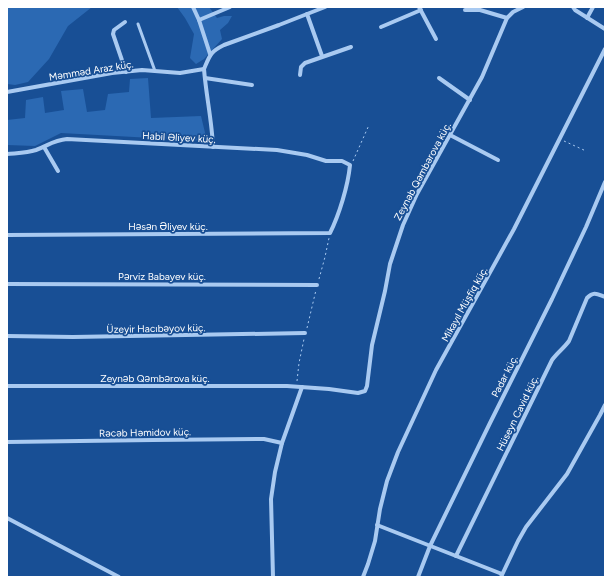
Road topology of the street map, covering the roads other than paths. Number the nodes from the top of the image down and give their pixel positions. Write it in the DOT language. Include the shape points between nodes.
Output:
graph roads {
  1 [pos="193,7"];
  2 [pos="230,7"];
  3 [pos="325,7"];
  4 [pos="523,7"];
  5 [pos="573,7"];
  6 [pos="594,7"];
  7 [pos="420,8"];
  8 [pos="465,10"];
  9 [pos="307,14"];
  10 [pos="507,18"];
  11 [pos="587,18"];
  12 [pos="199,20"];
  13 [pos="125,22"];
  14 [pos="138,24"];
  15 [pos="381,27"];
  16 [pos="605,30"];
  17 [pos="436,39"];
  18 [pos="351,48"];
  19 [pos="605,49"];
  20 [pos="210,54"];
  21 [pos="322,56"];
  22 [pos="204,69"];
  23 [pos="155,71"];
  24 [pos="126,72"];
  25 [pos="300,75"];
  26 [pos="205,78"];
  27 [pos="439,78"];
  28 [pos="252,85"];
  29 [pos="7,92"];
  30 [pos="470,100"];
  31 [pos="450,135"];
  32 [pos="44,146"];
  33 [pos="213,147"];
  34 [pos="7,154"];
  35 [pos="498,160"];
  36 [pos="58,171"];
  37 [pos="605,182"];
  38 [pos="330,233"];
  39 [pos="7,235"];
  40 [pos="7,284"];
  41 [pos="317,285"];
  42 [pos="605,297"];
  43 [pos="305,333"];
  44 [pos="7,336"];
  45 [pos="7,386"];
  46 [pos="302,387"];
  47 [pos="605,405"];
  48 [pos="7,442"];
  49 [pos="282,443"];
  50 [pos="7,518"];
  51 [pos="377,525"];
  52 [pos="430,546"];
  53 [pos="456,556"];
  54 [pos="502,575"];
  55 [pos="119,577"];
  56 [pos="273,577"];
  57 [pos="363,577"];
  58 [pos="418,577"];
  1 -- 12 [label="street"];
  2 -- 12 [label="street"];
  3 -- 9 [label="street"];
  4 -- 10 [label="street"];
  5 -- 11 [label="street"];
  6 -- 11 [label="street"];
  7 -- 15 [label="street"];
  7 -- 17 [label="street"];
  8 -- 10 [label="street" via="480,10"];
  9 -- 20 [label="street" via="224,45"];
  9 -- 21 [label="street"];
  10 -- 30 [label="street, Zeynəb Qəmbərova küç."];
  11 -- 16 [label="street"];
  12 -- 20 [label="street"];
  13 -- 24 [label="street" via="114,30 113,34"];
  14 -- 23 [label="lane"];
  18 -- 21 [label="street"];
  19 -- 51 [label="street, Mikayıl Müşfiq küç." via="514,230 436,370 398,452 387,481"];
  20 -- 22 [label="street"];
  21 -- 25 [label="street" via="305,62 301,66"];
  22 -- 23 [label="street, Məmməd Araz küç." via="180,73"];
  22 -- 26 [label="street"];
  23 -- 24 [label="street, Məmməd Araz küç."];
  24 -- 29 [label="street, Məmməd Araz küç."];
  26 -- 28 [label="street"];
  26 -- 33 [label="street"];
  27 -- 30 [label="street"];
  30 -- 31 [label="street, Zeynəb Qəmbərova küç."];
  31 -- 35 [label="street"];
  31 -- 46 [label="street, Zeynəb Qəmbərova küç." via="417,194 393,253 372,345 365,391 358,393"];
  32 -- 33 [label="street, Habil Əliyev küç." via="67,138"];
  32 -- 34 [label="street, Habil Əliyev küç." via="28,152"];
  32 -- 36 [label="street"];
  33 -- 38 [label="street, Habil Əliyev küç." via="277,150 326,161 342,161 350,165 349,179"];
  37 -- 52 [label="street, Padar küç." via="552,299"];
  38 -- 39 [label="street, Həsən Əliyev küç."];
  40 -- 41 [label="street, Pərviz Babayev küç."];
  42 -- 53 [label="street, Hüseyn Cavid küç." via="595,293 587,298 569,341 552,360"];
  43 -- 44 [label="street, Üzeyir Hacıbəyov küç."];
  45 -- 46 [label="street, Zeynəb Qəmbərova küç."];
  46 -- 49 [label="street"];
  47 -- 54 [label="street" via="567,474 526,527"];
  48 -- 49 [label="street, Rəcəb Həmidov küç." via="264,439"];
  49 -- 56 [label="street" via="271,499"];
  50 -- 55 [label="street"];
  51 -- 52 [label="street"];
  51 -- 57 [label="street, Mikayıl Müşfiq küç." via="375,541"];
  52 -- 53 [label="street"];
  52 -- 58 [label="street, Padar küç."];
  53 -- 54 [label="street"];
}
